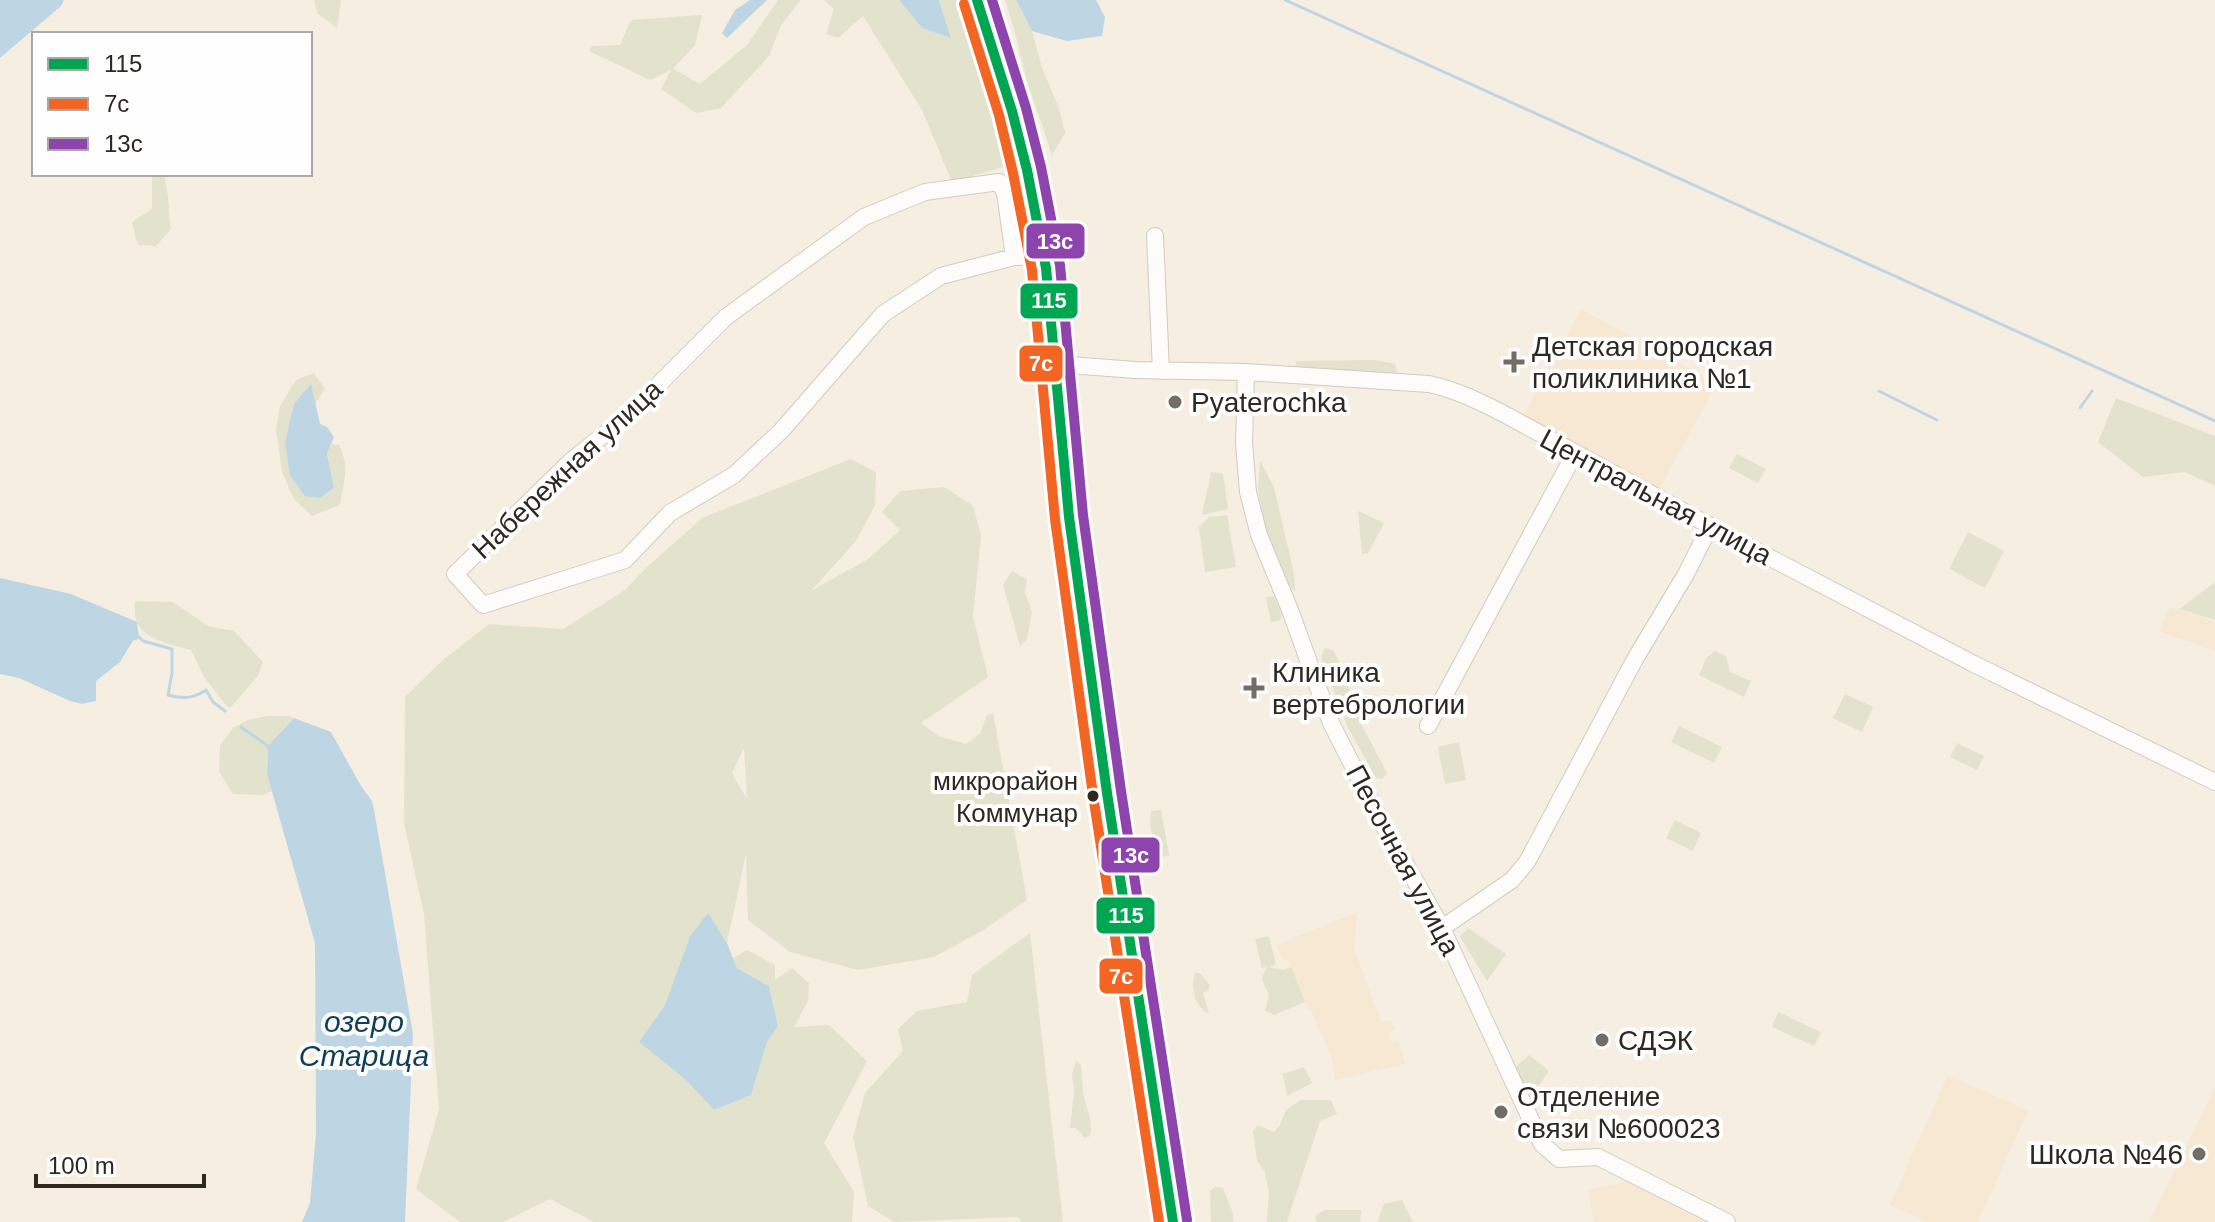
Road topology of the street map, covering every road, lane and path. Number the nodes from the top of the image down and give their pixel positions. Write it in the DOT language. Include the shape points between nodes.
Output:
graph roads {
  1 [pos="977,0"];
  2 [pos="1155,236"];
  3 [pos="1043,256"];
  4 [pos="1014,257"];
  5 [pos="1056,364"];
  6 [pos="1161,371"];
  7 [pos="1246,372"];
  8 [pos="1575,453"];
  9 [pos="1710,526"];
  10 [pos="1428,726"];
  11 [pos="2215,782"];
  12 [pos="1442,928"];
  13 [pos="1173,1222"];
  14 [pos="1727,1222"];
  1 -- 3 [label="main road" via="1012,111"];
  2 -- 6 [label="street"];
  3 -- 4 [label="street, Набережная улица"];
  3 -- 5 [label="main road"];
  4 -- 4 [label="street, Набережная улица" via="941,276 883,314 781,431 734,475 670,513 625,560 483,605 455,574 726,317 864,217 925,192 999,182"];
  5 -- 6 [label="street, Центральная улица"];
  5 -- 13 [label="main road" via="1069,517"];
  6 -- 7 [label="street, Центральная улица"];
  7 -- 8 [label="street, Центральная улица" via="1446,388"];
  7 -- 12 [label="street, Песочная улица" via="1244,443 1259,535 1331,723"];
  8 -- 9 [label="street, Центральная улица"];
  8 -- 10 [label="street"];
  9 -- 11 [label="street, Центральная улица"];
  9 -- 12 [label="street" via="1527,862 1512,880"];
  12 -- 14 [label="street, Песочная улица" via="1542,1144 1559,1159 1598,1157"];
}
